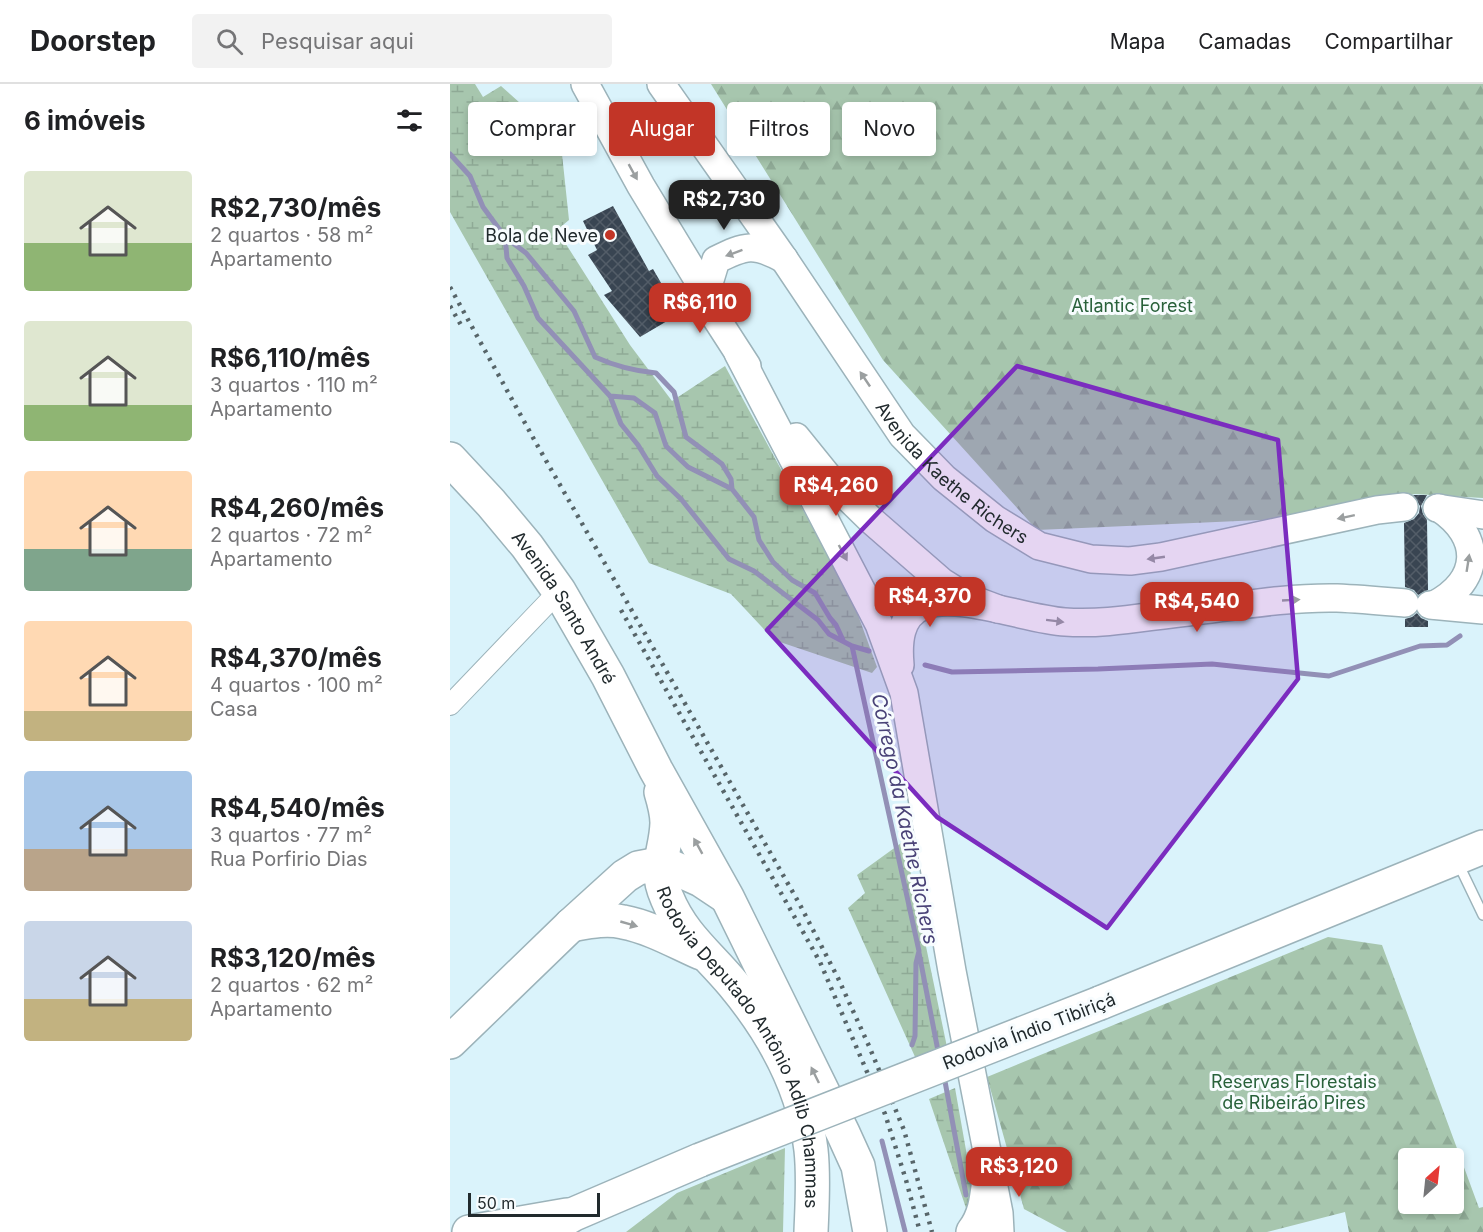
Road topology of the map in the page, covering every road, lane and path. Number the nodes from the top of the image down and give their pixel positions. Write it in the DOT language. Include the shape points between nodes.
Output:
graph roads {
  1 [pos="585,84"];
  2 [pos="661,84"];
  3 [pos="784,258"];
  4 [pos="706,293"];
  5 [pos="738,353"];
  6 [pos="450,459"];
  7 [pos="1423,507"];
  8 [pos="1483,515"];
  9 [pos="559,591"];
  10 [pos="1422,604"];
  11 [pos="998,609"];
  12 [pos="1483,610"];
  13 [pos="904,693"];
  14 [pos="450,705"];
  15 [pos="656,770"];
  16 [pos="1469,853"];
  17 [pos="659,864"];
  18 [pos="727,897"];
  19 [pos="1483,915"];
  20 [pos="676,916"];
  21 [pos="571,925"];
  22 [pos="706,955"];
  23 [pos="450,1042"];
  24 [pos="858,1166"];
  25 [pos="990,1171"];
  26 [pos="574,1214"];
  27 [pos="469,1232"];
  28 [pos="543,1232"];
  29 [pos="811,1232"];
  30 [pos="870,1232"];
  31 [pos="888,1232"];
  32 [pos="974,1232"];
  33 [pos="1000,1232"];
  1 -- 4 [label="main road, one-way"];
  2 -- 3 [label="main road, Avenida Kaethe Richers"];
  3 -- 4 [label="main road, one-way" via="760,247 731,253 716,260"];
  7 -- 3 [label="main road, Avenida Kaethe Richers, one-way" via="1377,510 1130,561 1091,559 1039,546 995,519 952,485 902,435"];
  4 -- 5 [label="main road"];
  5 -- 11 [label="main road" via="797,440 834,484 942,582 966,597"];
  5 -- 13 [label="main road, one-way" via="879,624"];
  6 -- 9 [label="highway, Avenida Santo André" via="527,546"];
  7 -- 8 [label="main road, Avenida Kaethe Richers"];
  10 -- 7 [label="main road, one-way" via="1450,597 1462,584 1470,550 1465,532 1454,518"];
  9 -- 14 [label="street"];
  9 -- 15 [label="highway, Avenida Santo André"];
  11 -- 10 [label="main road, one-way" via="1038,619 1118,622 1284,601 1335,598"];
  10 -- 12 [label="main road"];
  11 -- 13 [label="main road" via="938,601 912,613 899,639"];
  13 -- 25 [label="main road"];
  15 -- 17 [label="highway, Avenida Santo André" via="667,819"];
  18 -- 15 [label="highway, Avenida Santo André, one-way"];
  16 -- 19 [label="lane"];
  16 -- 26 [label="highway, Rodovia Índio Tibiriçá, bridge"];
  17 -- 18 [label="highway" via="694,876"];
  17 -- 20 [label="highway, Rodovia Deputado Antônio Adlib Chammas" via="666,897"];
  17 -- 21 [label="highway" via="638,868 625,876"];
  18 -- 20 [label="highway" via="695,890 678,902"];
  24 -- 18 [label="highway, one-way"];
  20 -- 22 [label="highway, Rodovia Deputado Antônio Adlib Chammas"];
  21 -- 22 [label="highway, one-way" via="621,921"];
  21 -- 23 [label="highway"];
  22 -- 29 [label="highway, Rodovia Deputado Antônio Adlib Chammas" via="763,1023 797,1092 811,1150"];
  24 -- 30 [label="highway"];
  24 -- 31 [label="highway"];
  25 -- 32 [label="highway" via="984,1212"];
  25 -- 33 [label="main road"];
  26 -- 27 [label="highway, Rodovia Índio Tibiriçá"];
  26 -- 28 [label="highway, Rodovia Índio Tibiriçá"];
}
